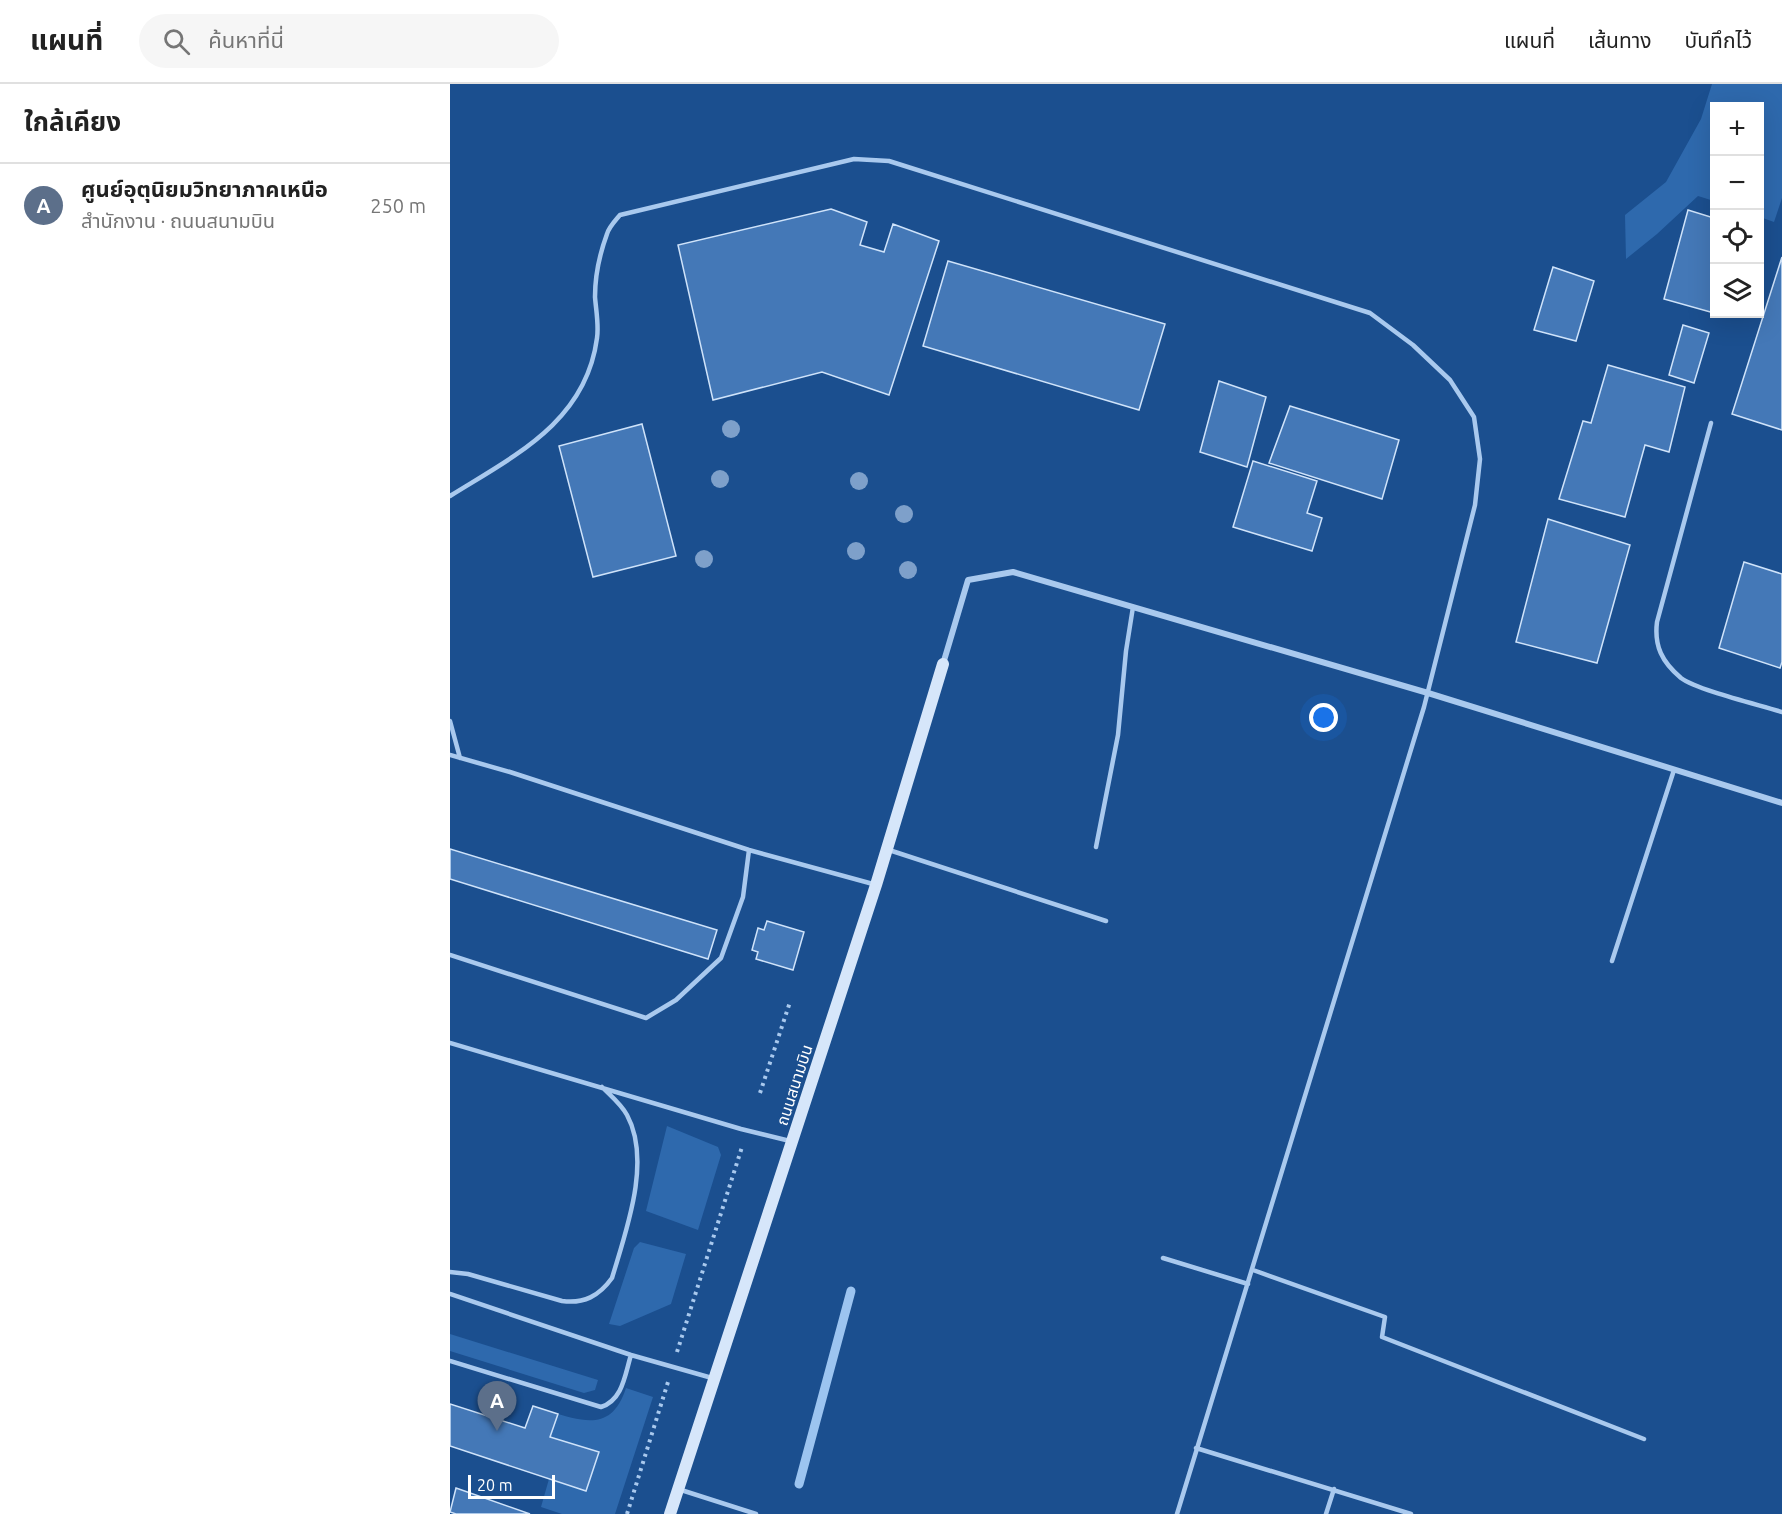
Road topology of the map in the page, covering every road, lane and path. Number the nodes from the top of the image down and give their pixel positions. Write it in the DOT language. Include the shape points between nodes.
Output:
graph roads {
  1 [pos="1711,423"];
  2 [pos="450,496"];
  3 [pos="1133,607"];
  4 [pos="943,664"];
  5 [pos="1428,693"];
  6 [pos="1782,712"];
  7 [pos="450,721"];
  8 [pos="450,755"];
  9 [pos="460,758"];
  10 [pos="1674,770"];
  11 [pos="1782,803"];
  12 [pos="1096,847"];
  13 [pos="886,849"];
  14 [pos="749,850"];
  15 [pos="876,885"];
  16 [pos="1106,921"];
  17 [pos="450,955"];
  18 [pos="1612,961"];
  19 [pos="790,1002"];
  20 [pos="450,1043"];
  21 [pos="602,1087"];
  22 [pos="760,1094"];
  23 [pos="792,1142"];
  24 [pos="742,1147"];
  25 [pos="1162,1258"];
  26 [pos="1252,1270"];
  27 [pos="450,1272"];
  28 [pos="1248,1284"];
  29 [pos="450,1294"];
  30 [pos="631,1355"];
  31 [pos="450,1361"];
  32 [pos="673,1366"];
  33 [pos="714,1379"];
  34 [pos="1644,1439"];
  35 [pos="1196,1448"];
  36 [pos="678,1489"];
  37 [pos="1334,1489"];
  38 [pos="627,1514"];
  39 [pos="670,1514"];
  40 [pos="756,1514"];
  41 [pos="1177,1514"];
  42 [pos="1326,1514"];
  43 [pos="1411,1514"];
  1 -- 6 [label="lane" via="1655,638 1662,657 1682,679"];
  2 -- 5 [label="lane" via="558,422 584,386 598,338 595,294 600,260 607,232 620,215 854,159 888,161 1370,313 1413,345 1450,380 1474,417 1480,459 1475,505"];
  3 -- 4 [label="street" via="1013,572 968,580"];
  3 -- 5 [label="street"];
  3 -- 12 [label="lane" via="1119,735"];
  4 -- 13 [label="main road, ถนนสนามบิน"];
  5 -- 10 [label="street"];
  5 -- 26 [label="lane"];
  7 -- 9 [label="lane"];
  8 -- 9 [label="lane"];
  9 -- 14 [label="lane"];
  10 -- 11 [label="street"];
  10 -- 18 [label="lane"];
  13 -- 15 [label="main road, ถนนสนามบิน"];
  13 -- 16 [label="lane"];
  14 -- 15 [label="lane"];
  14 -- 17 [label="lane" via="742,897 721,958 676,1000 646,1018"];
  15 -- 23 [label="main road, ถนนสนามบิน"];
  19 -- 22 [label="path"];
  20 -- 21 [label="lane"];
  21 -- 23 [label="lane"];
  21 -- 27 [label="lane" via="627,1116 639,1156 634,1196 612,1278 604,1289 593,1298 572,1303"];
  23 -- 33 [label="main road, ถนนสนามบิน"];
  24 -- 32 [label="path"];
  25 -- 28 [label="lane"];
  26 -- 28 [label="lane"];
  26 -- 34 [label="lane" via="1385,1317 1382,1337"];
  28 -- 35 [label="lane"];
  29 -- 30 [label="lane"];
  30 -- 31 [label="lane" via="619,1394 601,1407"];
  30 -- 32 [label="lane"];
  32 -- 33 [label="lane"];
  32 -- 38 [label="path"];
  33 -- 36 [label="main road, ถนนสนามบิน"];
  35 -- 37 [label="lane"];
  35 -- 41 [label="lane"];
  36 -- 39 [label="main road, ถนนสนามบิน"];
  36 -- 40 [label="lane"];
  37 -- 42 [label="lane"];
  37 -- 43 [label="lane"];
}
